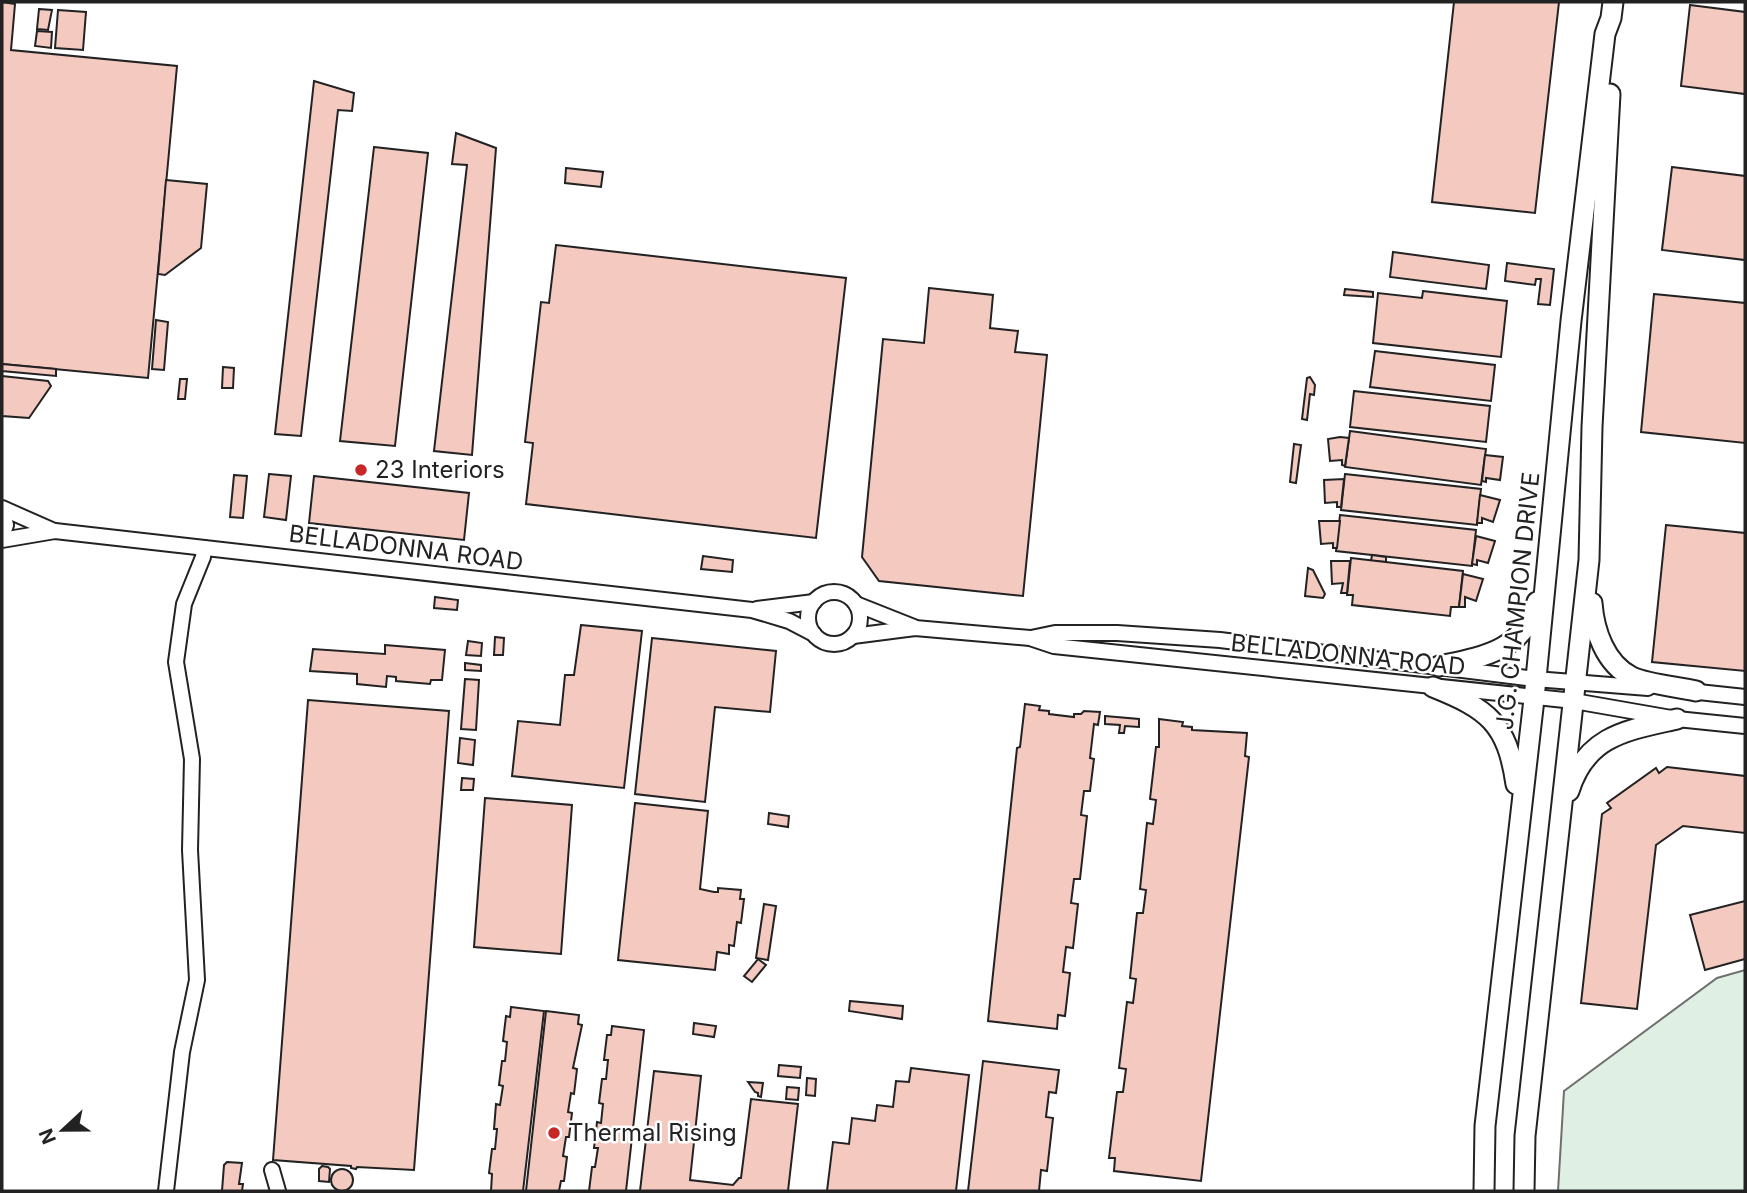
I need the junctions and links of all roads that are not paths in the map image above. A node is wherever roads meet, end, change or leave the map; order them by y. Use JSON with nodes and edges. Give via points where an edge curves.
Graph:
{"nodes":[{"id":1,"x":1612,"y":10,"type":"edge"},
{"id":2,"x":2,"y":508,"type":"edge"},
{"id":3,"x":55,"y":531,"type":"junction"},
{"id":4,"x":2,"y":538,"type":"edge"},
{"id":5,"x":204,"y":548,"type":"junction"},
{"id":6,"x":1549,"y":553,"type":"junction"},
{"id":7,"x":1589,"y":560,"type":"junction"},
{"id":8,"x":814,"y":602,"type":"junction"},
{"id":9,"x":856,"y":604,"type":"junction"},
{"id":10,"x":752,"y":610,"type":"junction"},
{"id":11,"x":915,"y":628,"type":"junction"},
{"id":12,"x":814,"y":634,"type":"junction"},
{"id":13,"x":853,"y":635,"type":"junction"},
{"id":14,"x":1030,"y":638,"type":"junction"},
{"id":15,"x":1439,"y":666,"type":"junction"},
{"id":16,"x":1535,"y":679,"type":"junction"},
{"id":17,"x":1433,"y":687,"type":"junction"},
{"id":18,"x":1696,"y":691,"type":"junction"},
{"id":19,"x":1575,"y":692,"type":"junction"},
{"id":20,"x":1745,"y":697,"type":"edge"},
{"id":21,"x":1534,"y":699,"type":"junction"},
{"id":22,"x":1677,"y":719,"type":"junction"},
{"id":23,"x":1745,"y":726,"type":"edge"},
{"id":24,"x":1520,"y":812,"type":"junction"},
{"id":25,"x":1561,"y":818,"type":"junction"},
{"id":26,"x":272,"y":1170,"type":"dead end"},
{"id":27,"x":166,"y":1191,"type":"edge"},
{"id":28,"x":278,"y":1191,"type":"edge"},
{"id":29,"x":1484,"y":1191,"type":"edge"},
{"id":30,"x":1524,"y":1191,"type":"edge"}],
"edges":[{"from":1,"to":6,"type":"street","name":"J.G. CHAMPION DRIVE","via":[[1605,34],[1573,307]]},
{"from":1,"to":7,"type":"street","name":"J.G. CHAMPION DRIVE"},
{"from":2,"to":3,"type":"street","name":"BELLADONNA ROAD"},
{"from":2,"to":4,"type":"street","name":"BELLADONNA ROAD","via":[[6,524]]},
{"from":3,"to":4,"type":"street","name":"BELLADONNA ROAD"},
{"from":3,"to":5,"type":"street","name":"BELLADONNA ROAD"},
{"from":5,"to":10,"type":"street","name":"BELLADONNA ROAD"},
{"from":5,"to":27,"type":"street","via":[[184,604],[176,662],[192,759],[190,850],[197,979],[182,1052]]},
{"from":6,"to":15,"type":"street","via":[[1527,627],[1492,653]]},
{"from":6,"to":16,"type":"street","name":"J.G. CHAMPION DRIVE"},
{"from":7,"to":18,"type":"street","via":[[1593,621],[1605,650],[1632,677]]},
{"from":7,"to":19,"type":"street","name":"J.G. CHAMPION DRIVE"},
{"from":8,"to":9,"type":"street","name":"BELLADONNA ROAD","via":[[835,592]]},
{"from":8,"to":10,"type":"street","name":"BELLADONNA ROAD"},
{"from":8,"to":12,"type":"street","via":[[808,618]]},
{"from":9,"to":11,"type":"street","name":"BELLADONNA ROAD"},
{"from":9,"to":13,"type":"street","via":[[860,620]]},
{"from":10,"to":12,"type":"street","name":"BELLADONNA ROAD"},
{"from":11,"to":13,"type":"street","name":"BELLADONNA ROAD"},
{"from":11,"to":14,"type":"street","name":"BELLADONNA ROAD"},
{"from":12,"to":13,"type":"street","name":"BELLADONNA ROAD","via":[[838,644]]},
{"from":14,"to":15,"type":"street","name":"BELLADONNA ROAD","via":[[1055,633],[1117,633],[1220,640]]},
{"from":14,"to":17,"type":"street","name":"BELLADONNA ROAD","via":[[1054,646]]},
{"from":15,"to":16,"type":"street","name":"BELLADONNA ROAD"},
{"from":16,"to":19,"type":"street","name":"BELLADONNA ROAD"},
{"from":16,"to":21,"type":"street","name":"J.G. CHAMPION DRIVE"},
{"from":17,"to":21,"type":"street","name":"BELLADONNA ROAD"},
{"from":17,"to":24,"type":"street","via":[[1480,710],[1503,732]]},
{"from":18,"to":19,"type":"street","name":"BELLADONNA ROAD"},
{"from":18,"to":20,"type":"street","name":"BELLADONNA ROAD"},
{"from":19,"to":21,"type":"street","name":"BELLADONNA ROAD"},
{"from":19,"to":22,"type":"street","name":"BELLADONNA ROAD"},
{"from":19,"to":25,"type":"street","name":"J.G. CHAMPION DRIVE"},
{"from":21,"to":24,"type":"street","name":"J.G. CHAMPION DRIVE"},
{"from":22,"to":23,"type":"street","name":"BELLADONNA ROAD"},
{"from":22,"to":25,"type":"street","via":[[1613,735],[1598,746],[1572,780]]},
{"from":24,"to":29,"type":"street","name":"J.G. CHAMPION DRIVE","via":[[1485,1126]]},
{"from":25,"to":30,"type":"street","name":"J.G. CHAMPION DRIVE","via":[[1530,1085]]},
{"from":26,"to":28,"type":"street"}]}
